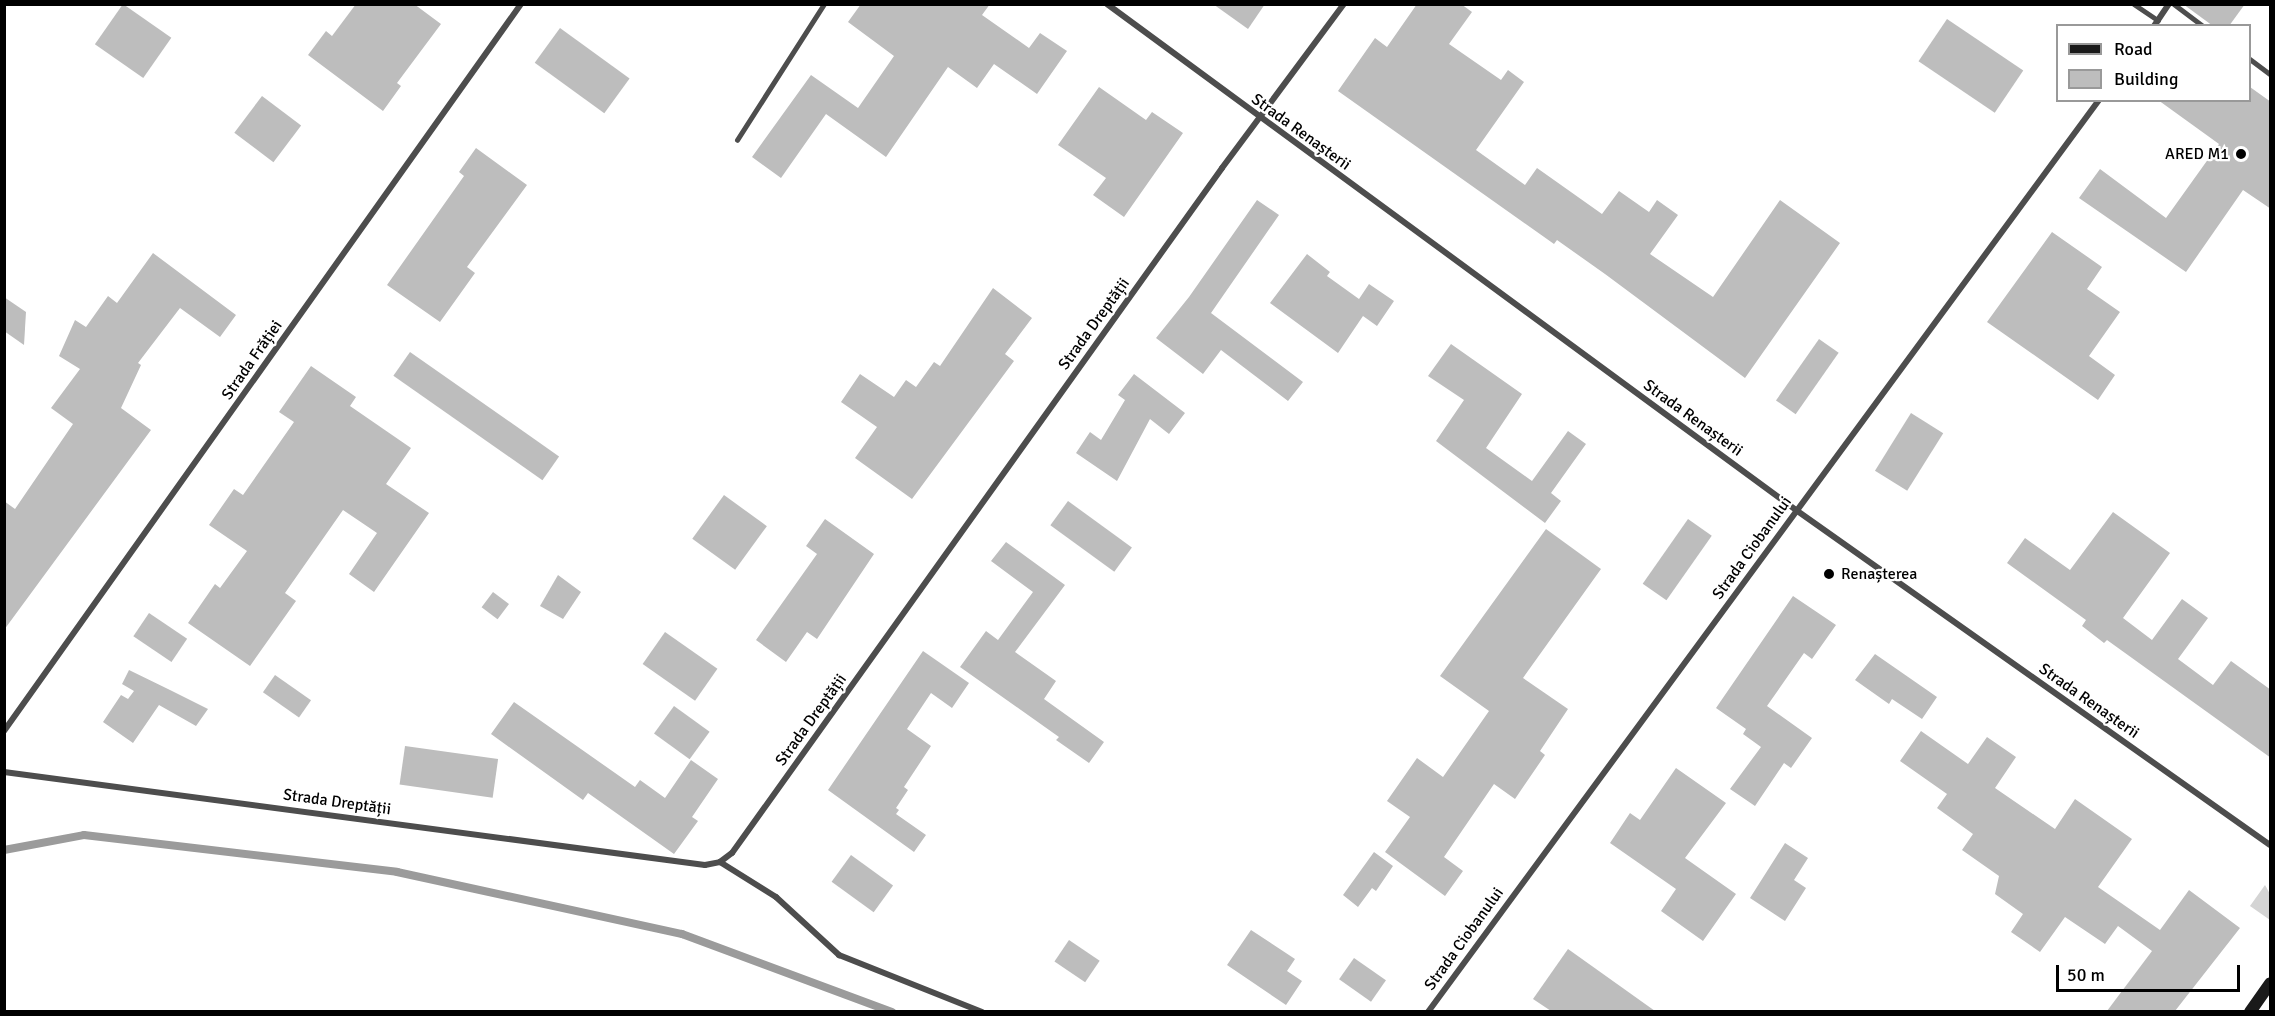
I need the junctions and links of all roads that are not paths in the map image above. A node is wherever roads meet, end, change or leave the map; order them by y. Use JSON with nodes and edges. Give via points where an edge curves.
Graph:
{"nodes":[{"id":1,"x":520,"y":4,"type":"edge"},
{"id":2,"x":824,"y":4,"type":"edge"},
{"id":3,"x":1107,"y":4,"type":"edge"},
{"id":4,"x":1344,"y":4,"type":"edge"},
{"id":5,"x":2134,"y":4,"type":"edge"},
{"id":6,"x":2169,"y":4,"type":"edge"},
{"id":7,"x":2174,"y":4,"type":"edge"},
{"id":8,"x":2156,"y":23,"type":"edge"},
{"id":9,"x":2200,"y":24,"type":"edge"},
{"id":10,"x":2251,"y":59,"type":"edge"},
{"id":11,"x":2271,"y":74,"type":"edge"},
{"id":12,"x":2098,"y":102,"type":"edge"},
{"id":13,"x":1260,"y":119,"type":"junction"},
{"id":14,"x":737,"y":140,"type":"dead end"},
{"id":15,"x":1796,"y":510,"type":"junction"},
{"id":16,"x":4,"y":731,"type":"edge"},
{"id":17,"x":4,"y":772,"type":"edge"},
{"id":18,"x":2271,"y":845,"type":"edge"},
{"id":19,"x":720,"y":862,"type":"junction"},
{"id":20,"x":2271,"y":983,"type":"edge"},
{"id":21,"x":982,"y":1011,"type":"edge"},
{"id":22,"x":1428,"y":1011,"type":"edge"},
{"id":23,"x":2250,"y":1011,"type":"edge"}],
"edges":[{"from":1,"to":16,"type":"street","name":"Strada Frăției"},
{"from":2,"to":14,"type":"lane"},
{"from":3,"to":13,"type":"street","name":"Strada Renașterii"},
{"from":4,"to":13,"type":"street","name":"Strada Dreptății"},
{"from":5,"to":8,"type":"lane"},
{"from":6,"to":8,"type":"street"},
{"from":7,"to":9,"type":"lane"},
{"from":10,"to":11,"type":"lane"},
{"from":12,"to":15,"type":"street","name":"Strada Ciobanului"},
{"from":13,"to":15,"type":"street","name":"Strada Renașterii"},
{"from":13,"to":19,"type":"street","name":"Strada Dreptății","via":[[732,854]]},
{"from":15,"to":18,"type":"street","name":"Strada Renașterii"},
{"from":15,"to":22,"type":"street","name":"Strada Ciobanului"},
{"from":17,"to":19,"type":"street","name":"Strada Dreptății","via":[[693,863]]},
{"from":19,"to":21,"type":"street","via":[[776,897],[820,942],[839,955]]},
{"from":20,"to":23,"type":"main road"}]}
